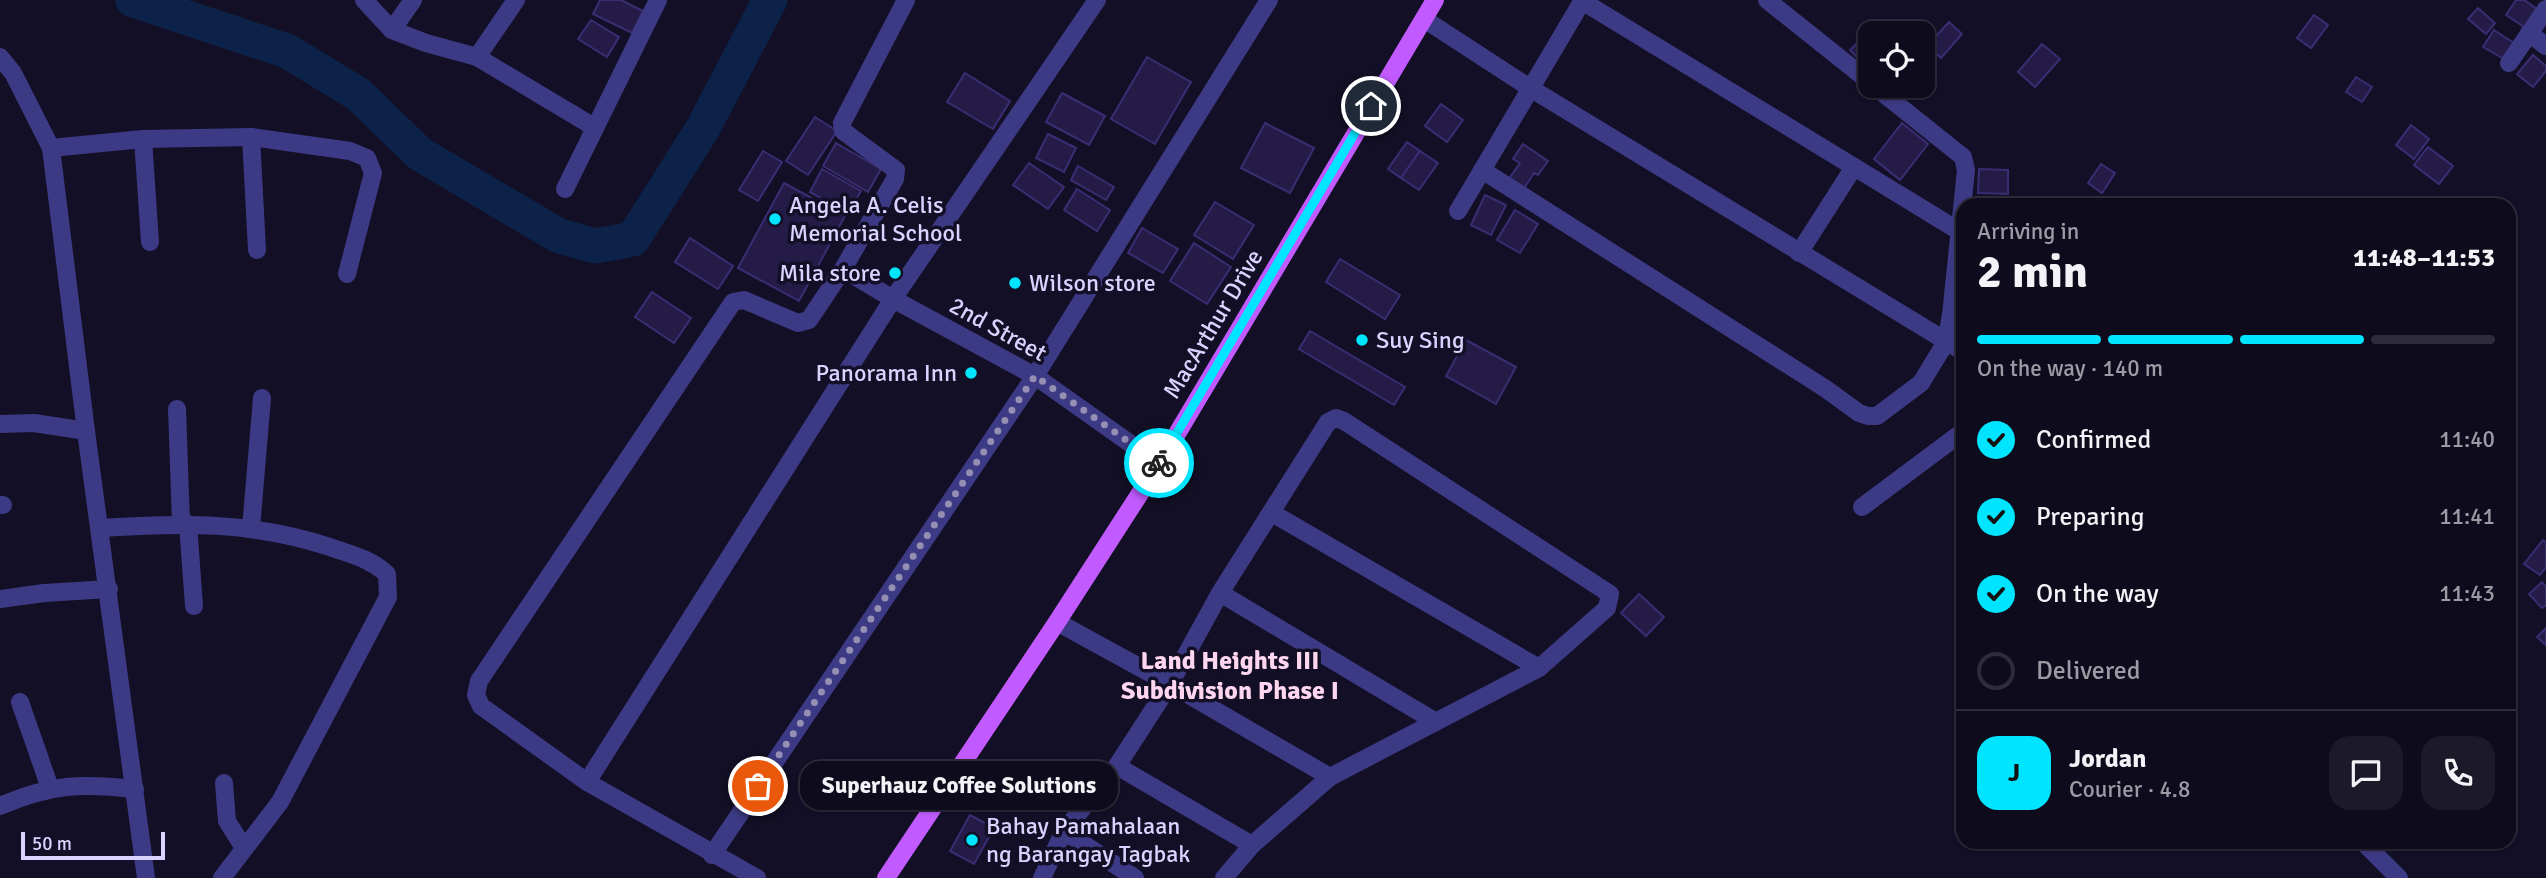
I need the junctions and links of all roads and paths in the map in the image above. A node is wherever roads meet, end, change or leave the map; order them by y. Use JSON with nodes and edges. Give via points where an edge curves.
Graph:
{"nodes":[{"id":1,"x":364,"y":0,"type":"edge"},
{"id":2,"x":413,"y":0,"type":"edge"},
{"id":3,"x":516,"y":0,"type":"edge"},
{"id":4,"x":658,"y":0,"type":"edge"},
{"id":5,"x":906,"y":0,"type":"edge"},
{"id":6,"x":1097,"y":0,"type":"edge"},
{"id":7,"x":1269,"y":0,"type":"edge"},
{"id":8,"x":1435,"y":0,"type":"edge"},
{"id":9,"x":1767,"y":0,"type":"edge"},
{"id":10,"x":1583,"y":1,"type":"edge"},
{"id":11,"x":2546,"y":9,"type":"edge"},
{"id":12,"x":1424,"y":19,"type":"junction"},
{"id":13,"x":392,"y":30,"type":"junction"},
{"id":14,"x":2529,"y":33,"type":"junction"},
{"id":15,"x":2546,"y":46,"type":"edge"},
{"id":16,"x":0,"y":57,"type":"edge"},
{"id":17,"x":477,"y":57,"type":"junction"},
{"id":18,"x":2509,"y":63,"type":"dead end"},
{"id":19,"x":1858,"y":72,"type":"edge"},
{"id":20,"x":6,"y":73,"type":"edge"},
{"id":21,"x":1530,"y":88,"type":"junction"},
{"id":22,"x":1890,"y":98,"type":"edge"},
{"id":23,"x":594,"y":127,"type":"junction"},
{"id":24,"x":251,"y":137,"type":"junction"},
{"id":25,"x":143,"y":139,"type":"junction"},
{"id":26,"x":51,"y":148,"type":"junction"},
{"id":27,"x":1854,"y":167,"type":"junction"},
{"id":28,"x":1482,"y":170,"type":"junction"},
{"id":29,"x":565,"y":189,"type":"dead end"},
{"id":30,"x":1962,"y":198,"type":"edge"},
{"id":31,"x":1458,"y":211,"type":"dead end"},
{"id":32,"x":1956,"y":229,"type":"edge"},
{"id":33,"x":150,"y":242,"type":"dead end"},
{"id":34,"x":257,"y":250,"type":"dead end"},
{"id":35,"x":1799,"y":253,"type":"junction"},
{"id":36,"x":1956,"y":262,"type":"edge"},
{"id":37,"x":843,"y":269,"type":"junction"},
{"id":38,"x":347,"y":274,"type":"dead end"},
{"id":39,"x":893,"y":299,"type":"junction"},
{"id":40,"x":1946,"y":342,"type":"junction"},
{"id":41,"x":1956,"y":348,"type":"edge"},
{"id":42,"x":1035,"y":376,"type":"junction"},
{"id":43,"x":262,"y":398,"type":"dead end"},
{"id":44,"x":177,"y":409,"type":"dead end"},
{"id":45,"x":0,"y":424,"type":"edge"},
{"id":46,"x":86,"y":431,"type":"junction"},
{"id":47,"x":1956,"y":438,"type":"edge"},
{"id":48,"x":1159,"y":464,"type":"junction"},
{"id":49,"x":1861,"y":507,"type":"dead end"},
{"id":50,"x":1272,"y":513,"type":"junction"},
{"id":51,"x":185,"y":524,"type":"junction"},
{"id":52,"x":100,"y":528,"type":"junction"},
{"id":53,"x":251,"y":528,"type":"junction"},
{"id":54,"x":109,"y":589,"type":"junction"},
{"id":55,"x":1220,"y":593,"type":"junction"},
{"id":56,"x":0,"y":599,"type":"edge"},
{"id":57,"x":194,"y":606,"type":"dead end"},
{"id":58,"x":1057,"y":622,"type":"junction"},
{"id":59,"x":1539,"y":668,"type":"junction"},
{"id":60,"x":1170,"y":684,"type":"junction"},
{"id":61,"x":20,"y":702,"type":"dead end"},
{"id":62,"x":1436,"y":722,"type":"junction"},
{"id":63,"x":1117,"y":766,"type":"junction"},
{"id":64,"x":1330,"y":777,"type":"junction"},
{"id":65,"x":587,"y":782,"type":"junction"},
{"id":66,"x":224,"y":783,"type":"dead end"},
{"id":67,"x":50,"y":788,"type":"junction"},
{"id":68,"x":135,"y":789,"type":"junction"},
{"id":69,"x":0,"y":806,"type":"edge"},
{"id":70,"x":1064,"y":831,"type":"junction"},
{"id":71,"x":1252,"y":845,"type":"junction"},
{"id":72,"x":244,"y":848,"type":"junction"},
{"id":73,"x":2370,"y":849,"type":"edge"},
{"id":74,"x":712,"y":855,"type":"junction"},
{"id":75,"x":146,"y":878,"type":"edge"},
{"id":76,"x":222,"y":878,"type":"edge"},
{"id":77,"x":757,"y":878,"type":"edge"},
{"id":78,"x":886,"y":878,"type":"edge"},
{"id":79,"x":1042,"y":878,"type":"edge"},
{"id":80,"x":1135,"y":878,"type":"edge"},
{"id":81,"x":1224,"y":878,"type":"edge"},
{"id":82,"x":2399,"y":878,"type":"edge"}],
"edges":[{"from":1,"to":13,"type":"street"},
{"from":2,"to":13,"type":"street"},
{"from":3,"to":17,"type":"street"},
{"from":4,"to":23,"type":"street"},
{"from":5,"to":37,"type":"street","via":[[842,122],[843,131],[896,170]]},
{"from":6,"to":39,"type":"street"},
{"from":7,"to":42,"type":"street"},
{"from":8,"to":12,"type":"main road","name":"MacArthur Drive"},
{"from":9,"to":19,"type":"street"},
{"from":10,"to":21,"type":"street"},
{"from":10,"to":27,"type":"street"},
{"from":11,"to":14,"type":"street"},
{"from":12,"to":21,"type":"street"},
{"from":12,"to":48,"type":"main road","name":"MacArthur Drive"},
{"from":13,"to":17,"type":"street"},
{"from":14,"to":15,"type":"street"},
{"from":14,"to":18,"type":"street"},
{"from":16,"to":20,"type":"street"},
{"from":17,"to":23,"type":"street"},
{"from":20,"to":26,"type":"street"},
{"from":21,"to":28,"type":"street"},
{"from":21,"to":35,"type":"street"},
{"from":22,"to":30,"type":"street","via":[[1966,161]]},
{"from":23,"to":29,"type":"street"},
{"from":24,"to":25,"type":"street"},
{"from":24,"to":34,"type":"street"},
{"from":24,"to":38,"type":"street","via":[[367,158],[373,173]]},
{"from":25,"to":26,"type":"street"},
{"from":25,"to":33,"type":"street"},
{"from":26,"to":46,"type":"street"},
{"from":27,"to":32,"type":"street"},
{"from":27,"to":35,"type":"street"},
{"from":28,"to":31,"type":"street"},
{"from":28,"to":40,"type":"street","via":[[1859,413],[1877,415],[1921,383]]},
{"from":35,"to":40,"type":"street"},
{"from":36,"to":40,"type":"street"},
{"from":37,"to":39,"type":"street","name":"2nd Street"},
{"from":37,"to":65,"type":"street","via":[[804,323],[744,300],[733,302],[479,681],[475,695],[481,706]]},
{"from":39,"to":42,"type":"street","name":"2nd Street"},
{"from":39,"to":65,"type":"street"},
{"from":40,"to":41,"type":"street"},
{"from":42,"to":48,"type":"street","name":"2nd Street"},
{"from":42,"to":74,"type":"street"},
{"from":43,"to":53,"type":"street"},
{"from":44,"to":51,"type":"street"},
{"from":45,"to":46,"type":"street"},
{"from":46,"to":52,"type":"street"},
{"from":47,"to":49,"type":"street"},
{"from":48,"to":58,"type":"main road","name":"MacArthur Drive"},
{"from":50,"to":55,"type":"street"},
{"from":50,"to":59,"type":"street"},
{"from":50,"to":59,"type":"street","via":[[1328,422],[1344,421],[1610,594],[1607,608]]},
{"from":51,"to":52,"type":"street"},
{"from":51,"to":53,"type":"street"},
{"from":51,"to":57,"type":"street"},
{"from":52,"to":54,"type":"street"},
{"from":53,"to":72,"type":"street","via":[[372,561],[387,575],[388,597],[280,803]]},
{"from":54,"to":56,"type":"street"},
{"from":54,"to":68,"type":"street"},
{"from":55,"to":60,"type":"street"},
{"from":55,"to":62,"type":"street"},
{"from":58,"to":60,"type":"street"},
{"from":58,"to":78,"type":"main road","name":"MacArthur Drive"},
{"from":59,"to":62,"type":"street"},
{"from":60,"to":63,"type":"street"},
{"from":60,"to":64,"type":"street"},
{"from":61,"to":67,"type":"street"},
{"from":62,"to":64,"type":"street"},
{"from":63,"to":70,"type":"street"},
{"from":63,"to":71,"type":"street"},
{"from":64,"to":71,"type":"street"},
{"from":65,"to":74,"type":"street"},
{"from":66,"to":72,"type":"street","via":[[227,821]]},
{"from":67,"to":68,"type":"street","via":[[91,784]]},
{"from":67,"to":69,"type":"street"},
{"from":68,"to":75,"type":"street"},
{"from":70,"to":79,"type":"street"},
{"from":70,"to":80,"type":"street"},
{"from":71,"to":81,"type":"street"},
{"from":72,"to":76,"type":"street"},
{"from":73,"to":82,"type":"street"},
{"from":74,"to":77,"type":"street"}]}
